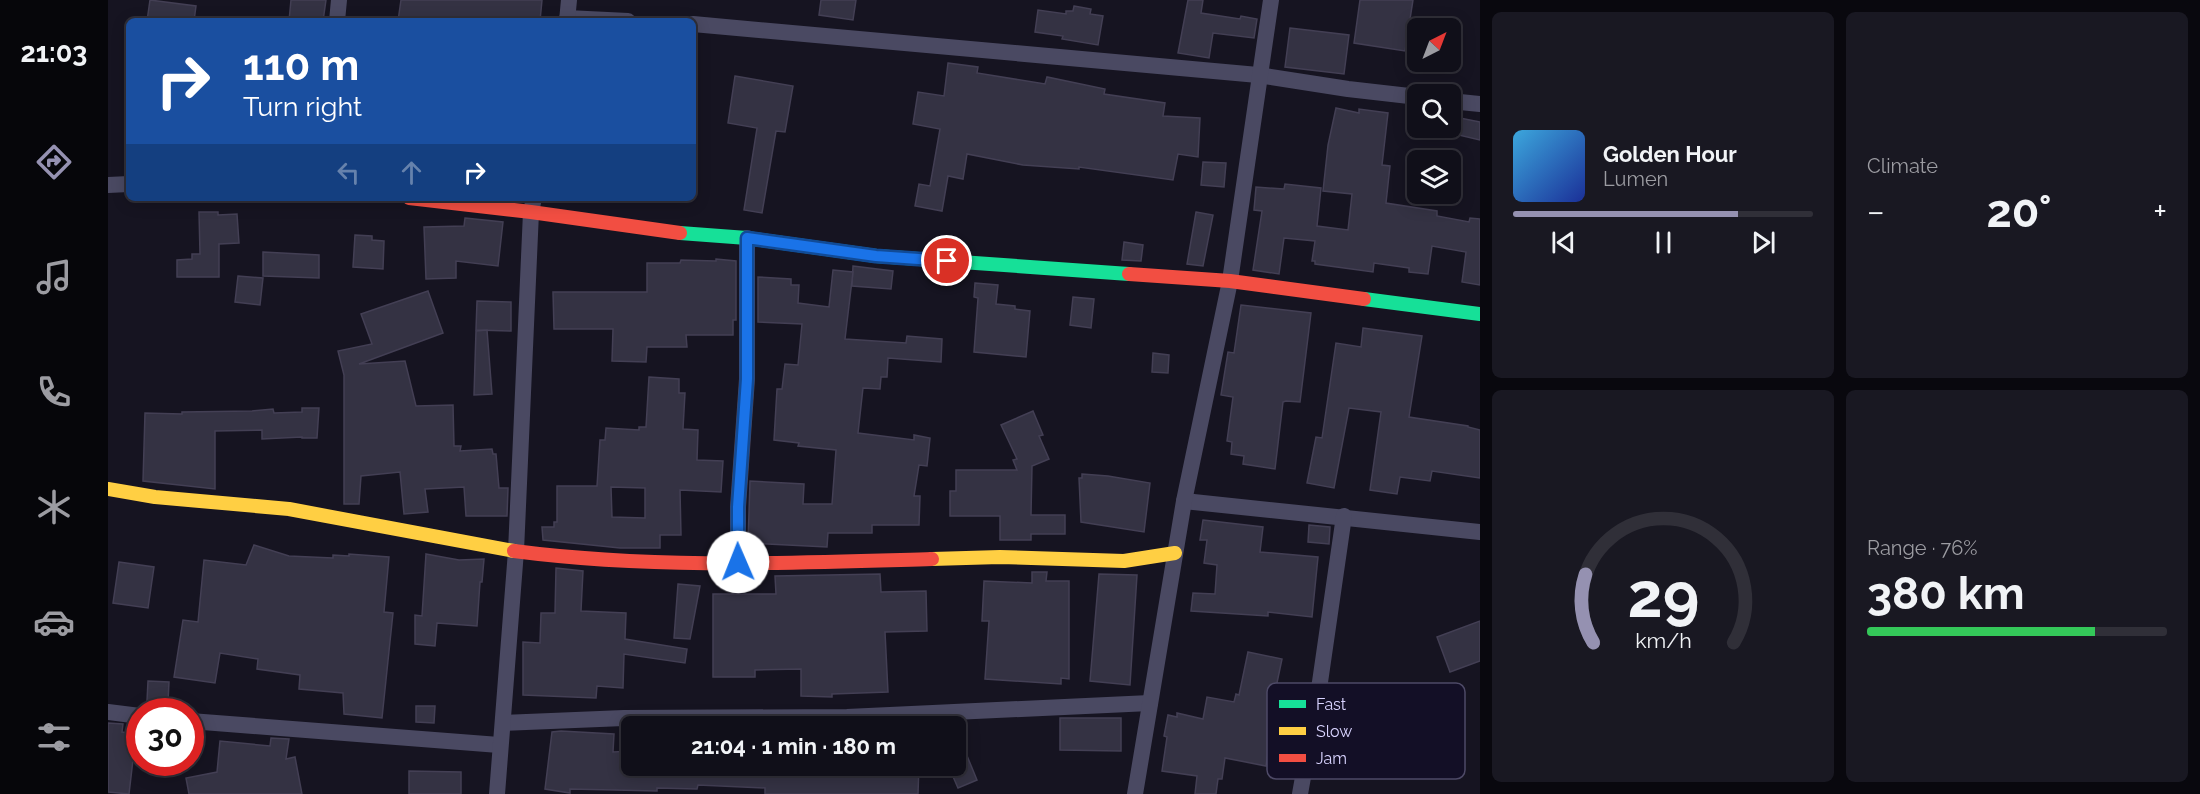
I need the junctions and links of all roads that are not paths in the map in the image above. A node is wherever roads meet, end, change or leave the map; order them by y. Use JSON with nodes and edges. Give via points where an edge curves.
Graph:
{"nodes":[{"id":1,"x":339,"y":0,"type":"edge"},
{"id":2,"x":569,"y":0,"type":"edge"},
{"id":3,"x":1271,"y":0,"type":"edge"},
{"id":4,"x":337,"y":18,"type":"edge"},
{"id":5,"x":567,"y":18,"type":"edge"},
{"id":6,"x":696,"y":24,"type":"edge"},
{"id":7,"x":1258,"y":75,"type":"junction"},
{"id":8,"x":1407,"y":95,"type":"edge"},
{"id":9,"x":1461,"y":102,"type":"edge"},
{"id":10,"x":1480,"y":104,"type":"edge"},
{"id":11,"x":126,"y":184,"type":"edge"},
{"id":12,"x":108,"y":185,"type":"edge"},
{"id":13,"x":462,"y":201,"type":"edge"},
{"id":14,"x":532,"y":205,"type":"edge"},
{"id":15,"x":747,"y":238,"type":"junction"},
{"id":16,"x":1230,"y":281,"type":"junction"},
{"id":17,"x":1480,"y":314,"type":"edge"},
{"id":18,"x":108,"y":489,"type":"edge"},
{"id":19,"x":1184,"y":501,"type":"junction"},
{"id":20,"x":1344,"y":516,"type":"junction"},
{"id":21,"x":1480,"y":532,"type":"edge"},
{"id":22,"x":516,"y":551,"type":"junction"},
{"id":23,"x":1176,"y":553,"type":"junction"},
{"id":24,"x":738,"y":562,"type":"junction"},
{"id":25,"x":1320,"y":683,"type":"edge"},
{"id":26,"x":1150,"y":703,"type":"junction"},
{"id":27,"x":108,"y":712,"type":"edge"},
{"id":28,"x":126,"y":714,"type":"edge"},
{"id":29,"x":204,"y":722,"type":"edge"},
{"id":30,"x":503,"y":723,"type":"junction"},
{"id":31,"x":499,"y":745,"type":"junction"},
{"id":32,"x":1303,"y":779,"type":"edge"},
{"id":33,"x":497,"y":794,"type":"edge"},
{"id":34,"x":1135,"y":794,"type":"edge"},
{"id":35,"x":1300,"y":794,"type":"edge"}],
"edges":[{"from":1,"to":4,"type":"street"},
{"from":2,"to":5,"type":"street"},
{"from":3,"to":7,"type":"street"},
{"from":6,"to":7,"type":"street"},
{"from":7,"to":8,"type":"street"},
{"from":7,"to":16,"type":"street"},
{"from":9,"to":10,"type":"street"},
{"from":11,"to":12,"type":"street"},
{"from":13,"to":14,"type":"street"},
{"from":14,"to":15,"type":"street","via":[[650,229]]},
{"from":14,"to":22,"type":"street"},
{"from":15,"to":16,"type":"street","via":[[876,256]]},
{"from":15,"to":24,"type":"street","via":[[747,379]]},
{"from":16,"to":17,"type":"street"},
{"from":16,"to":19,"type":"street"},
{"from":18,"to":22,"type":"street","via":[[289,509]]},
{"from":19,"to":20,"type":"street"},
{"from":19,"to":23,"type":"street"},
{"from":20,"to":21,"type":"street"},
{"from":20,"to":25,"type":"street"},
{"from":22,"to":24,"type":"street","via":[[619,561]]},
{"from":22,"to":30,"type":"street"},
{"from":23,"to":24,"type":"street","via":[[1124,561],[1000,557]]},
{"from":23,"to":26,"type":"street"},
{"from":26,"to":30,"type":"street","via":[[847,717],[558,719]]},
{"from":26,"to":34,"type":"street"},
{"from":27,"to":28,"type":"street"},
{"from":29,"to":31,"type":"street"},
{"from":30,"to":31,"type":"street"},
{"from":31,"to":33,"type":"street"},
{"from":32,"to":35,"type":"street"}]}
